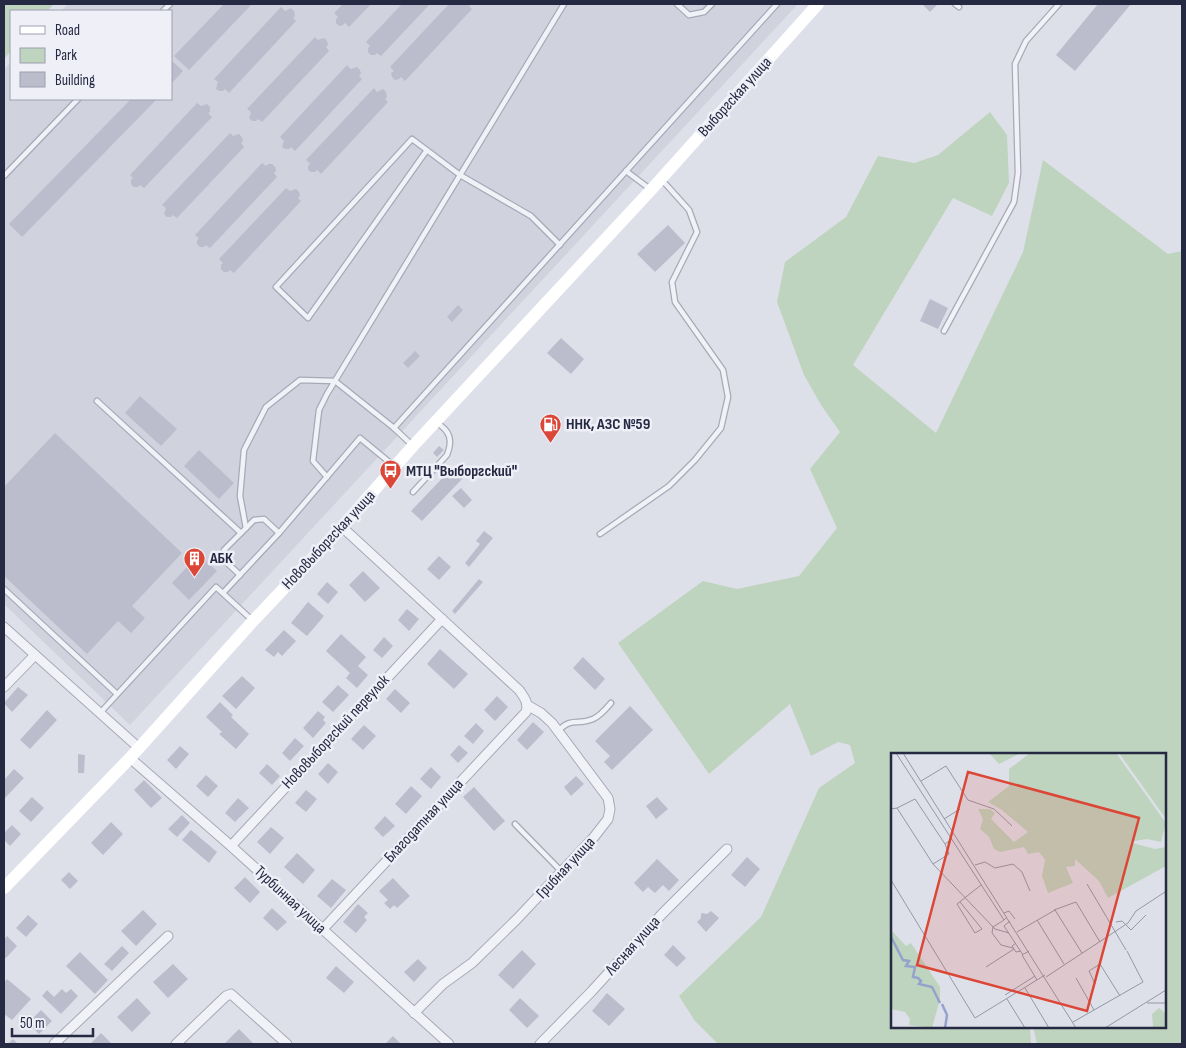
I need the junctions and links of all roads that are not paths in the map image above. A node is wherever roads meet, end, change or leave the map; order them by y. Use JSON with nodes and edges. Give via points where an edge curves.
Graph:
{"nodes":[{"id":1,"x":564,"y":4,"type":"edge"},
{"id":2,"x":677,"y":4,"type":"edge"},
{"id":3,"x":712,"y":4,"type":"edge"},
{"id":4,"x":818,"y":4,"type":"edge"},
{"id":5,"x":1059,"y":4,"type":"edge"},
{"id":6,"x":774,"y":5,"type":"edge"},
{"id":7,"x":77,"y":100,"type":"edge"},
{"id":8,"x":427,"y":150,"type":"junction"},
{"id":9,"x":626,"y":170,"type":"junction"},
{"id":10,"x":460,"y":175,"type":"junction"},
{"id":11,"x":4,"y":176,"type":"edge"},
{"id":12,"x":661,"y":179,"type":"junction"},
{"id":13,"x":651,"y":190,"type":"junction"},
{"id":14,"x":560,"y":245,"type":"junction"},
{"id":15,"x":944,"y":331,"type":"dead end"},
{"id":16,"x":335,"y":381,"type":"junction"},
{"id":17,"x":97,"y":401,"type":"dead end"},
{"id":18,"x":435,"y":422,"type":"junction"},
{"id":19,"x":394,"y":428,"type":"junction"},
{"id":20,"x":413,"y":446,"type":"junction"},
{"id":21,"x":395,"y":468,"type":"junction"},
{"id":22,"x":327,"y":477,"type":"junction"},
{"id":23,"x":413,"y":492,"type":"dead end"},
{"id":24,"x":342,"y":527,"type":"junction"},
{"id":25,"x":246,"y":528,"type":"junction"},
{"id":26,"x":241,"y":533,"type":"junction"},
{"id":27,"x":279,"y":534,"type":"junction"},
{"id":28,"x":600,"y":534,"type":"dead end"},
{"id":29,"x":240,"y":575,"type":"junction"},
{"id":30,"x":4,"y":589,"type":"edge"},
{"id":31,"x":223,"y":593,"type":"junction"},
{"id":32,"x":442,"y":619,"type":"junction"},
{"id":33,"x":253,"y":621,"type":"junction"},
{"id":34,"x":4,"y":627,"type":"edge"},
{"id":35,"x":34,"y":655,"type":"junction"},
{"id":36,"x":4,"y":687,"type":"edge"},
{"id":37,"x":117,"y":694,"type":"junction"},
{"id":38,"x":611,"y":703,"type":"dead end"},
{"id":39,"x":527,"y":708,"type":"junction"},
{"id":40,"x":100,"y":713,"type":"junction"},
{"id":41,"x":558,"y":731,"type":"junction"},
{"id":42,"x":139,"y":748,"type":"junction"},
{"id":43,"x":130,"y":758,"type":"junction"},
{"id":44,"x":515,"y":824,"type":"dead end"},
{"id":45,"x":231,"y":846,"type":"junction"},
{"id":46,"x":727,"y":849,"type":"dead end"},
{"id":47,"x":562,"y":872,"type":"junction"},
{"id":48,"x":4,"y":888,"type":"edge"},
{"id":49,"x":322,"y":930,"type":"junction"},
{"id":50,"x":168,"y":936,"type":"dead end"},
{"id":51,"x":414,"y":1013,"type":"junction"},
{"id":52,"x":54,"y":1044,"type":"edge"},
{"id":53,"x":176,"y":1044,"type":"edge"},
{"id":54,"x":287,"y":1044,"type":"edge"},
{"id":55,"x":449,"y":1044,"type":"edge"},
{"id":56,"x":540,"y":1044,"type":"edge"}],
"edges":[{"from":1,"to":10,"type":"lane"},
{"from":2,"to":3,"type":"lane","via":[[689,15],[704,12]]},
{"from":4,"to":12,"type":"street","name":"Выборгская улица"},
{"from":5,"to":15,"type":"lane","via":[[1026,41],[1015,64],[1018,173],[1014,202]]},
{"from":6,"to":9,"type":"lane"},
{"from":7,"to":11,"type":"lane"},
{"from":8,"to":8,"type":"lane","via":[[412,139],[276,287],[308,318]]},
{"from":8,"to":10,"type":"lane"},
{"from":9,"to":13,"type":"lane"},
{"from":9,"to":14,"type":"lane"},
{"from":10,"to":14,"type":"lane","via":[[531,216]]},
{"from":10,"to":16,"type":"lane"},
{"from":12,"to":13,"type":"street","name":"Выборгская улица"},
{"from":12,"to":28,"type":"lane","via":[[689,210],[697,232],[672,282],[675,302],[723,370],[728,397],[721,428],[695,460],[669,486]]},
{"from":13,"to":18,"type":"street","name":"Нововыборгская улица"},
{"from":14,"to":19,"type":"lane"},
{"from":16,"to":19,"type":"lane"},
{"from":16,"to":22,"type":"lane","via":[[319,410],[313,461]]},
{"from":16,"to":25,"type":"lane","via":[[300,380],[266,407],[244,450],[240,496]]},
{"from":17,"to":26,"type":"lane"},
{"from":18,"to":20,"type":"street","name":"Нововыборгская улица"},
{"from":18,"to":23,"type":"lane","via":[[448,433],[450,447],[447,455]]},
{"from":19,"to":20,"type":"lane"},
{"from":20,"to":21,"type":"street","name":"Нововыборгская улица"},
{"from":21,"to":22,"type":"lane","via":[[360,438]]},
{"from":21,"to":24,"type":"street","name":"Нововыборгская улица"},
{"from":22,"to":27,"type":"lane"},
{"from":24,"to":32,"type":"street"},
{"from":24,"to":33,"type":"street","name":"Нововыборгская улица"},
{"from":25,"to":26,"type":"lane"},
{"from":25,"to":27,"type":"lane","via":[[254,520],[264,520]]},
{"from":26,"to":29,"type":"lane","via":[[224,550],[224,560]]},
{"from":27,"to":29,"type":"lane"},
{"from":29,"to":31,"type":"lane"},
{"from":30,"to":37,"type":"lane"},
{"from":31,"to":33,"type":"lane"},
{"from":31,"to":37,"type":"lane","via":[[216,588]]},
{"from":32,"to":39,"type":"street","via":[[519,690]]},
{"from":32,"to":45,"type":"street","name":"Нововыборгский переулок"},
{"from":33,"to":42,"type":"street","name":"Нововыборгская улица"},
{"from":34,"to":35,"type":"street"},
{"from":35,"to":36,"type":"street"},
{"from":35,"to":40,"type":"street"},
{"from":37,"to":40,"type":"lane"},
{"from":38,"to":41,"type":"lane","via":[[597,717],[571,721]]},
{"from":39,"to":41,"type":"street","name":"Грибная улица","via":[[542,713]]},
{"from":39,"to":49,"type":"street","name":"Благодатная улица"},
{"from":40,"to":42,"type":"street"},
{"from":41,"to":47,"type":"street","name":"Грибная улица","via":[[608,798],[610,809],[603,827]]},
{"from":42,"to":43,"type":"street","name":"Нововыборгская улица"},
{"from":43,"to":45,"type":"street","name":"Турбинная улица"},
{"from":43,"to":48,"type":"street","name":"Нововыборгская улица"},
{"from":44,"to":47,"type":"lane"},
{"from":45,"to":49,"type":"street","name":"Турбинная улица"},
{"from":46,"to":56,"type":"street","name":"Лесная улица"},
{"from":47,"to":51,"type":"street","name":"Грибная улица","via":[[472,963],[443,984]]},
{"from":49,"to":51,"type":"street","name":"Турбинная улица"},
{"from":50,"to":52,"type":"street"},
{"from":51,"to":55,"type":"street","name":"Турбинная улица"},
{"from":53,"to":54,"type":"street","via":[[231,994]]}]}
